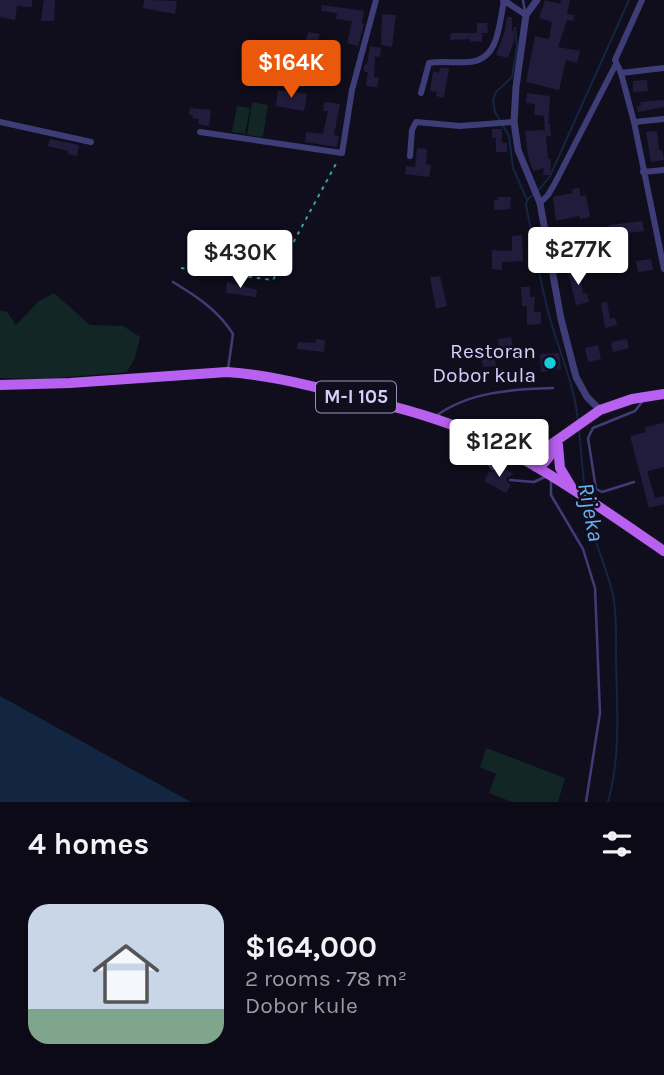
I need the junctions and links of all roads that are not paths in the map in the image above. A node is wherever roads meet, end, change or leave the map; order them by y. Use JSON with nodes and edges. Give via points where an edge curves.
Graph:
{"nodes":[{"id":1,"x":376,"y":0,"type":"edge"},
{"id":2,"x":504,"y":0,"type":"edge"},
{"id":3,"x":523,"y":0,"type":"edge"},
{"id":4,"x":537,"y":0,"type":"edge"},
{"id":5,"x":642,"y":0,"type":"edge"},
{"id":6,"x":526,"y":15,"type":"junction"},
{"id":7,"x":616,"y":64,"type":"junction"},
{"id":8,"x":664,"y":68,"type":"edge"},
{"id":9,"x":621,"y":73,"type":"junction"},
{"id":10,"x":421,"y":93,"type":"dead end"},
{"id":11,"x":664,"y":119,"type":"edge"},
{"id":12,"x":0,"y":122,"type":"edge"},
{"id":13,"x":634,"y":122,"type":"junction"},
{"id":14,"x":510,"y":123,"type":"junction"},
{"id":15,"x":200,"y":132,"type":"dead end"},
{"id":16,"x":91,"y":142,"type":"dead end"},
{"id":17,"x":410,"y":156,"type":"dead end"},
{"id":18,"x":664,"y":170,"type":"edge"},
{"id":19,"x":643,"y":172,"type":"junction"},
{"id":20,"x":539,"y":201,"type":"junction"},
{"id":21,"x":662,"y":243,"type":"edge"},
{"id":22,"x":664,"y":269,"type":"edge"},
{"id":23,"x":173,"y":282,"type":"dead end"},
{"id":24,"x":227,"y":372,"type":"junction"},
{"id":25,"x":0,"y":385,"type":"edge"},
{"id":26,"x":553,"y":387,"type":"dead end"},
{"id":27,"x":664,"y":394,"type":"edge"},
{"id":28,"x":644,"y":397,"type":"junction"},
{"id":29,"x":600,"y":410,"type":"junction"},
{"id":30,"x":433,"y":418,"type":"junction"},
{"id":31,"x":486,"y":424,"type":"dead end"},
{"id":32,"x":460,"y":427,"type":"junction"},
{"id":33,"x":505,"y":433,"type":"dead end"},
{"id":34,"x":562,"y":439,"type":"junction"},
{"id":35,"x":528,"y":461,"type":"junction"},
{"id":36,"x":493,"y":469,"type":"dead end"},
{"id":37,"x":550,"y":476,"type":"junction"},
{"id":38,"x":510,"y":480,"type":"dead end"},
{"id":39,"x":634,"y":482,"type":"dead end"},
{"id":40,"x":577,"y":492,"type":"junction"},
{"id":41,"x":664,"y":551,"type":"edge"},
{"id":42,"x":586,"y":802,"type":"edge"}],
"edges":[{"from":1,"to":15,"type":"street","via":[[352,90],[342,153]]},
{"from":2,"to":6,"type":"street"},
{"from":2,"to":10,"type":"street","via":[[494,47],[487,57],[429,63]]},
{"from":3,"to":6,"type":"lane"},
{"from":4,"to":6,"type":"street"},
{"from":5,"to":7,"type":"street"},
{"from":6,"to":14,"type":"street"},
{"from":7,"to":9,"type":"street"},
{"from":7,"to":20,"type":"street","via":[[555,183]]},
{"from":8,"to":9,"type":"street"},
{"from":9,"to":13,"type":"street"},
{"from":11,"to":13,"type":"street"},
{"from":12,"to":16,"type":"street"},
{"from":13,"to":19,"type":"street"},
{"from":14,"to":17,"type":"street","via":[[460,126],[416,122]]},
{"from":14,"to":20,"type":"street"},
{"from":18,"to":19,"type":"street"},
{"from":19,"to":21,"type":"street"},
{"from":20,"to":29,"type":"street","via":[[576,377]]},
{"from":21,"to":22,"type":"street"},
{"from":23,"to":24,"type":"lane","via":[[203,300],[233,334]]},
{"from":24,"to":25,"type":"main road","number":"M-I 105"},
{"from":24,"to":30,"type":"main road","number":"M-I 105","via":[[309,385]]},
{"from":26,"to":30,"type":"lane","via":[[479,397],[449,406]]},
{"from":27,"to":28,"type":"main road"},
{"from":28,"to":29,"type":"main road"},
{"from":28,"to":39,"type":"lane","via":[[635,411],[593,428],[588,438],[596,489],[602,492]]},
{"from":29,"to":34,"type":"main road"},
{"from":30,"to":32,"type":"main road","number":"M-I 105"},
{"from":31,"to":32,"type":"lane"},
{"from":32,"to":35,"type":"main road","number":"M-I 105"},
{"from":32,"to":36,"type":"lane"},
{"from":33,"to":35,"type":"lane"},
{"from":34,"to":35,"type":"main road","via":[[541,452],[535,462]]},
{"from":34,"to":35,"type":"main road","via":[[545,462]]},
{"from":34,"to":40,"type":"main road","via":[[560,468]]},
{"from":35,"to":37,"type":"main road"},
{"from":37,"to":38,"type":"lane","via":[[534,482]]},
{"from":37,"to":40,"type":"main road"},
{"from":37,"to":42,"type":"lane","via":[[551,495],[583,549],[595,589],[600,713]]},
{"from":40,"to":41,"type":"main road"}]}
